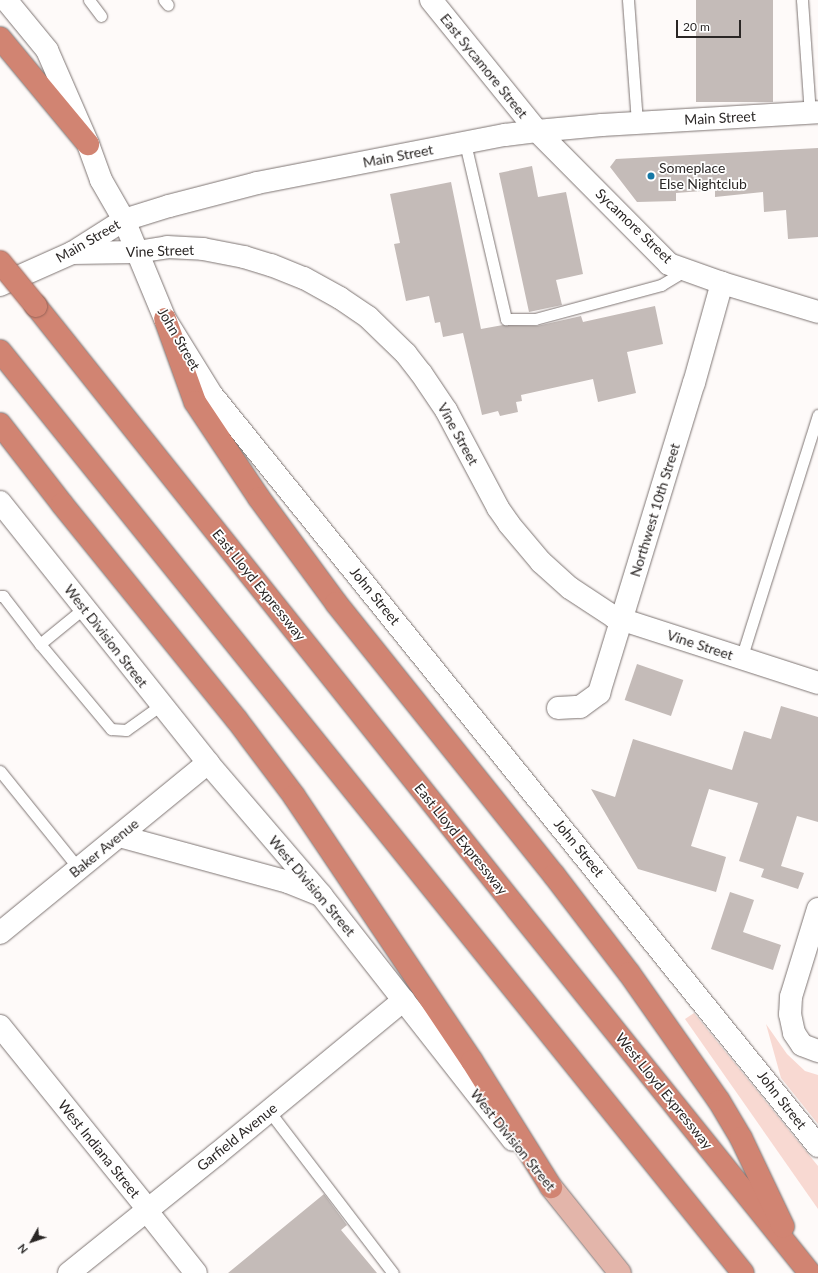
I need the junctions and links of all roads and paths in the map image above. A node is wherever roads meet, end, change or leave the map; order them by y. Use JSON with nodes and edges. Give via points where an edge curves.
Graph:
{"nodes":[{"id":1,"x":6,"y":0,"type":"edge"},
{"id":2,"x":88,"y":0,"type":"edge"},
{"id":3,"x":432,"y":0,"type":"edge"},
{"id":4,"x":628,"y":0,"type":"edge"},
{"id":5,"x":802,"y":0,"type":"edge"},
{"id":6,"x":101,"y":16,"type":"dead end"},
{"id":7,"x":0,"y":38,"type":"edge"},
{"id":8,"x":814,"y":113,"type":"edge"},
{"id":9,"x":637,"y":123,"type":"junction"},
{"id":10,"x":537,"y":131,"type":"junction"},
{"id":11,"x":465,"y":143,"type":"junction"},
{"id":12,"x":88,"y":144,"type":"junction"},
{"id":13,"x":124,"y":220,"type":"junction"},
{"id":14,"x":137,"y":252,"type":"junction"},
{"id":15,"x":72,"y":253,"type":"junction"},
{"id":16,"x":0,"y":262,"type":"edge"},
{"id":17,"x":686,"y":270,"type":"junction"},
{"id":18,"x":722,"y":283,"type":"junction"},
{"id":19,"x":0,"y":285,"type":"edge"},
{"id":20,"x":818,"y":312,"type":"edge"},
{"id":21,"x":165,"y":320,"type":"junction"},
{"id":22,"x":0,"y":351,"type":"edge"},
{"id":23,"x":818,"y":415,"type":"edge"},
{"id":24,"x":0,"y":424,"type":"edge"},
{"id":25,"x":0,"y":502,"type":"edge"},
{"id":26,"x":0,"y":596,"type":"edge"},
{"id":27,"x":84,"y":608,"type":"junction"},
{"id":28,"x":621,"y":620,"type":"junction"},
{"id":29,"x":40,"y":644,"type":"junction"},
{"id":30,"x":741,"y":659,"type":"junction"},
{"id":31,"x":818,"y":683,"type":"edge"},
{"id":32,"x":161,"y":705,"type":"junction"},
{"id":33,"x":558,"y":708,"type":"dead end"},
{"id":34,"x":208,"y":763,"type":"junction"},
{"id":35,"x":0,"y":771,"type":"edge"},
{"id":36,"x":119,"y":836,"type":"junction"},
{"id":37,"x":79,"y":869,"type":"junction"},
{"id":38,"x":321,"y":895,"type":"junction"},
{"id":39,"x":517,"y":909,"type":"joint"},
{"id":40,"x":818,"y":909,"type":"edge"},
{"id":41,"x":0,"y":933,"type":"edge"},
{"id":42,"x":404,"y":1000,"type":"junction"},
{"id":43,"x":0,"y":1026,"type":"edge"},
{"id":44,"x":810,"y":1048,"type":"edge"},
{"id":45,"x":269,"y":1111,"type":"junction"},
{"id":46,"x":818,"y":1146,"type":"edge"},
{"id":47,"x":551,"y":1187,"type":"junction"},
{"id":48,"x":146,"y":1210,"type":"junction"},
{"id":49,"x":805,"y":1266,"type":"edge"},
{"id":50,"x":69,"y":1273,"type":"edge"},
{"id":51,"x":196,"y":1273,"type":"edge"},
{"id":52,"x":393,"y":1273,"type":"edge"},
{"id":53,"x":620,"y":1273,"type":"edge"},
{"id":54,"x":743,"y":1273,"type":"edge"}],
"edges":[{"from":1,"to":12,"type":"main road","name":"John Street","via":[[47,50]]},
{"from":2,"to":6,"type":"lane"},
{"from":3,"to":10,"type":"main road","name":"East Sycamore Street"},
{"from":4,"to":9,"type":"lane"},
{"from":5,"to":8,"type":"lane"},
{"from":7,"to":12,"type":"highway"},
{"from":8,"to":9,"type":"main road","name":"Main Street"},
{"from":9,"to":10,"type":"main road","name":"Main Street"},
{"from":10,"to":11,"type":"main road","name":"Main Street"},
{"from":10,"to":17,"type":"main road","name":"Sycamore Street","via":[[669,264]]},
{"from":11,"to":13,"type":"main road","name":"Main Street","via":[[257,183]]},
{"from":11,"to":17,"type":"lane","via":[[506,319],[535,318],[661,285]]},
{"from":12,"to":13,"type":"main road","name":"John Street","via":[[101,180]]},
{"from":13,"to":14,"type":"main road","name":"John Street"},
{"from":13,"to":15,"type":"main road","name":"Main Street"},
{"from":14,"to":15,"type":"main road","name":"Vine Street"},
{"from":14,"to":21,"type":"main road","name":"John Street"},
{"from":14,"to":28,"type":"main road","name":"Vine Street","via":[[182,248],[203,249],[244,257],[304,278],[368,317],[422,373],[446,410],[509,524],[541,562],[570,588]]},
{"from":15,"to":19,"type":"main road","name":"Main Street"},
{"from":16,"to":39,"type":"highway","name":"East Lloyd Expressway","bridge":true},
{"from":17,"to":18,"type":"main road","name":"Sycamore Street"},
{"from":18,"to":20,"type":"main road","name":"Sycamore Street"},
{"from":18,"to":28,"type":"main road","name":"Northwest 10th Street"},
{"from":21,"to":46,"type":"main road","name":"John Street","via":[[212,395]]},
{"from":21,"to":49,"type":"highway","via":[[195,402],[259,498],[336,603],[554,875],[629,973],[719,1100],[741,1138]]},
{"from":22,"to":54,"type":"highway"},
{"from":23,"to":30,"type":"lane"},
{"from":24,"to":47,"type":"highway","via":[[237,720],[294,796],[472,1061]]},
{"from":25,"to":27,"type":"main road","name":"West Division Street"},
{"from":26,"to":29,"type":"lane","via":[[3,596]]},
{"from":27,"to":29,"type":"lane"},
{"from":27,"to":32,"type":"main road","name":"West Division Street"},
{"from":28,"to":30,"type":"main road","name":"Vine Street"},
{"from":28,"to":33,"type":"main road","name":"Northwest 10th Street","via":[[599,693],[580,707]]},
{"from":29,"to":32,"type":"lane","via":[[111,729],[126,730]]},
{"from":30,"to":31,"type":"main road","name":"Vine Street"},
{"from":32,"to":34,"type":"main road","name":"West Division Street"},
{"from":34,"to":36,"type":"main road","name":"Baker Avenue"},
{"from":34,"to":38,"type":"main road","name":"West Division Street"},
{"from":35,"to":37,"type":"lane"},
{"from":36,"to":37,"type":"main road","name":"Baker Avenue"},
{"from":36,"to":38,"type":"main road","via":[[280,880]]},
{"from":37,"to":41,"type":"main road","name":"Baker Avenue"},
{"from":38,"to":42,"type":"main road","name":"West Division Street"},
{"from":39,"to":49,"type":"highway","name":"West Lloyd Expressway"},
{"from":40,"to":44,"type":"main road","via":[[791,997],[790,1014],[794,1033]]},
{"from":42,"to":45,"type":"main road","name":"Garfield Avenue"},
{"from":42,"to":47,"type":"main road","name":"West Division Street","via":[[468,1085]]},
{"from":43,"to":48,"type":"main road","name":"West Indiana Street","via":[[143,1203]]},
{"from":45,"to":48,"type":"main road","name":"Garfield Avenue"},
{"from":45,"to":52,"type":"lane"},
{"from":47,"to":53,"type":"main road","name":"West Division Street"},
{"from":48,"to":50,"type":"main road","name":"Garfield Avenue"},
{"from":48,"to":51,"type":"main road","name":"West Indiana Street"}]}
